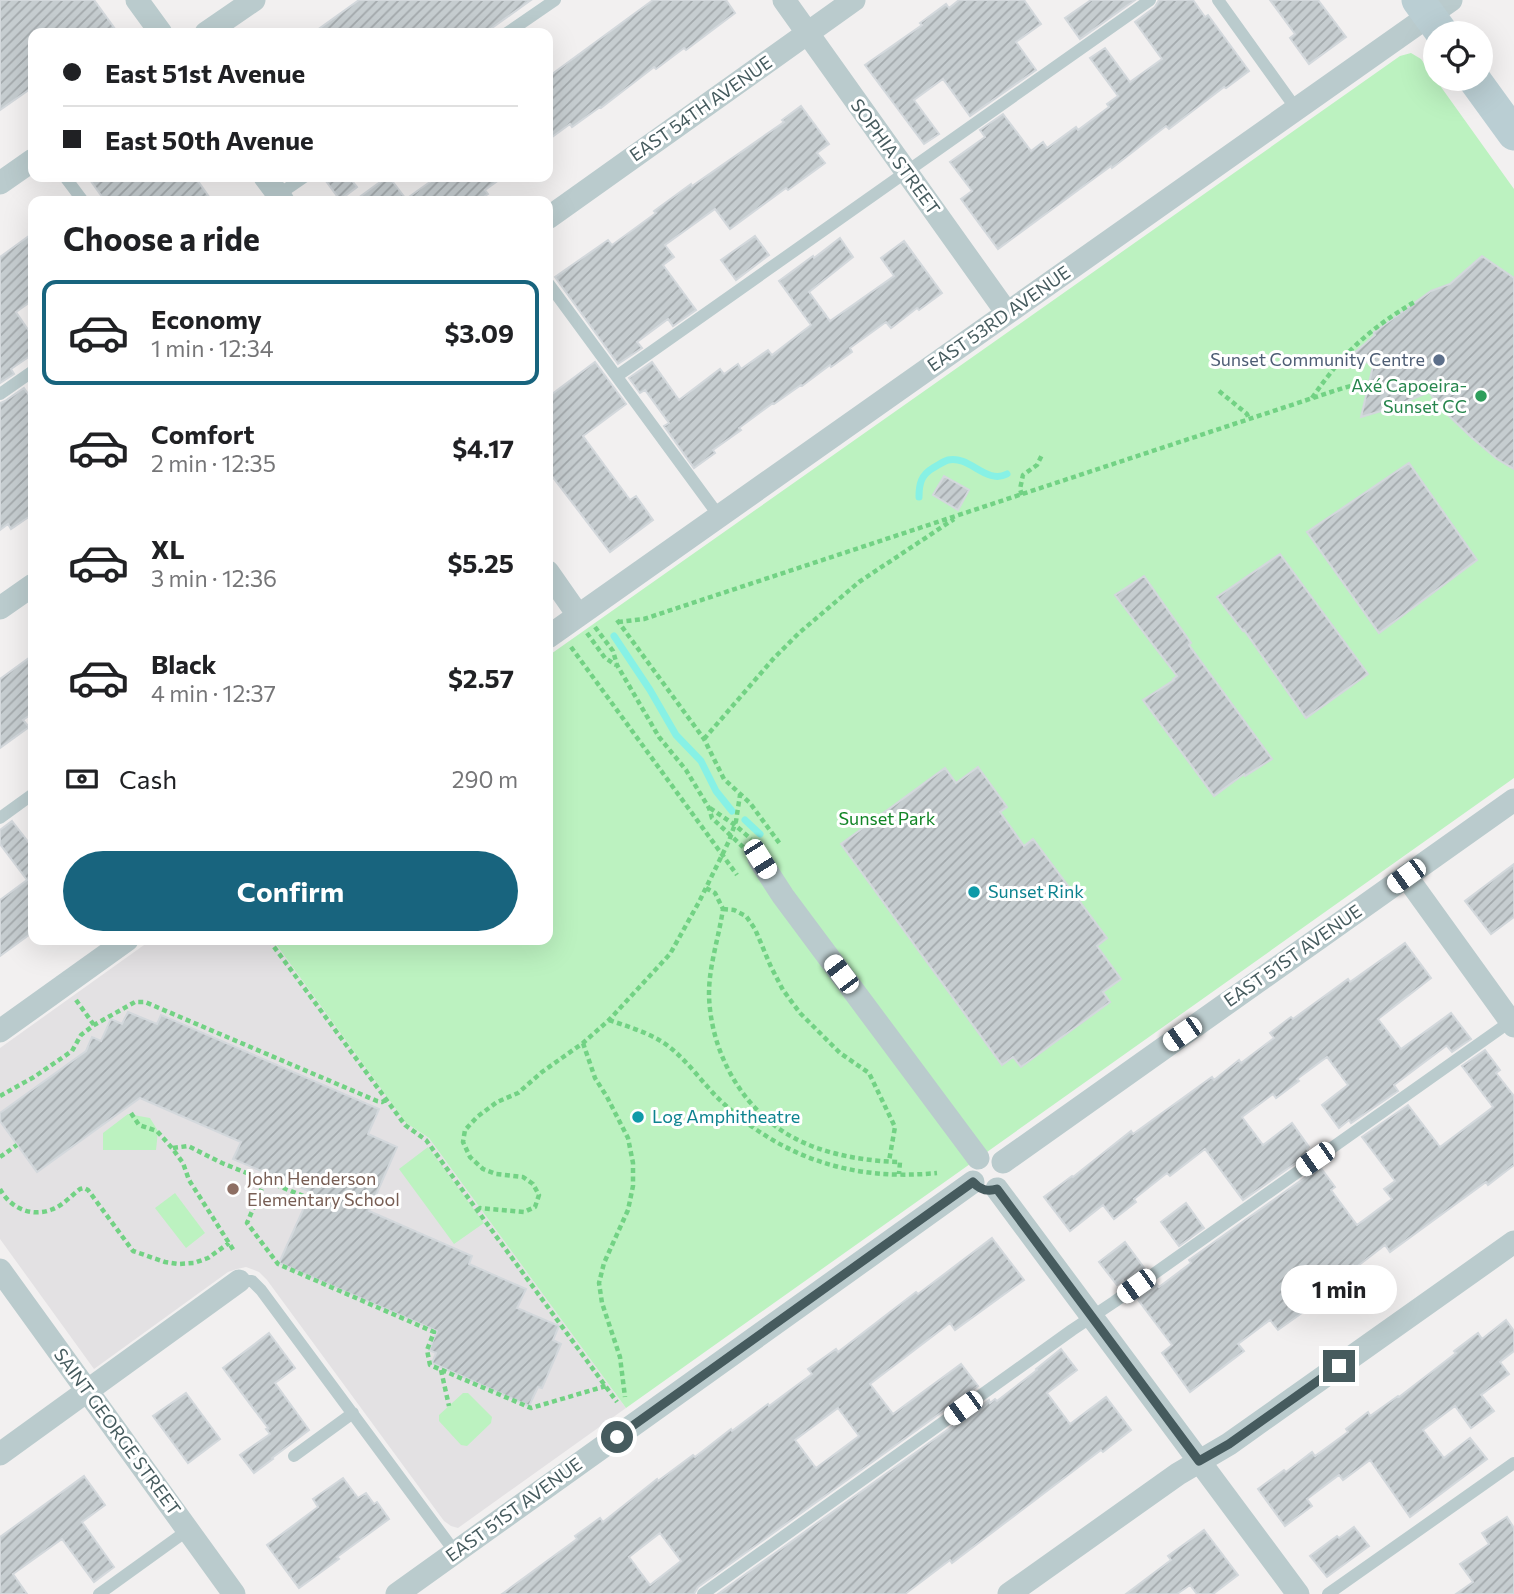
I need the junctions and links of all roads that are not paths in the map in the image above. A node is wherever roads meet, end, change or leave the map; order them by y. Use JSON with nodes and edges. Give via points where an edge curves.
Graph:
{"nodes":[{"id":1,"x":137,"y":0,"type":"edge"},
{"id":2,"x":254,"y":0,"type":"edge"},
{"id":3,"x":555,"y":0,"type":"edge"},
{"id":4,"x":783,"y":0,"type":"edge"},
{"id":5,"x":854,"y":0,"type":"edge"},
{"id":6,"x":1150,"y":0,"type":"edge"},
{"id":7,"x":1218,"y":0,"type":"edge"},
{"id":8,"x":1435,"y":12,"type":"edge"},
{"id":9,"x":157,"y":28,"type":"edge"},
{"id":10,"x":213,"y":28,"type":"edge"},
{"id":11,"x":515,"y":28,"type":"edge"},
{"id":12,"x":807,"y":33,"type":"junction"},
{"id":13,"x":1483,"y":91,"type":"edge"},
{"id":14,"x":1297,"y":110,"type":"junction"},
{"id":15,"x":1514,"y":134,"type":"edge"},
{"id":16,"x":28,"y":163,"type":"edge"},
{"id":17,"x":907,"y":172,"type":"junction"},
{"id":18,"x":294,"y":182,"type":"edge"},
{"id":19,"x":0,"y":183,"type":"edge"},
{"id":20,"x":275,"y":191,"type":"edge"},
{"id":21,"x":553,"y":214,"type":"edge"},
{"id":22,"x":553,"y":290,"type":"edge"},
{"id":23,"x":1007,"y":313,"type":"junction"},
{"id":24,"x":28,"y":374,"type":"edge"},
{"id":25,"x":617,"y":376,"type":"junction"},
{"id":26,"x":0,"y":394,"type":"edge"},
{"id":27,"x":719,"y":516,"type":"junction"},
{"id":28,"x":553,"y":579,"type":"edge"},
{"id":29,"x":28,"y":588,"type":"edge"},
{"id":30,"x":0,"y":608,"type":"edge"},
{"id":31,"x":584,"y":622,"type":"junction"},
{"id":32,"x":557,"y":639,"type":"edge"},
{"id":33,"x":28,"y":798,"type":"edge"},
{"id":34,"x":1514,"y":800,"type":"edge"},
{"id":35,"x":0,"y":818,"type":"edge"},
{"id":36,"x":755,"y":852,"type":"road end"},
{"id":37,"x":1406,"y":876,"type":"junction"},
{"id":38,"x":120,"y":945,"type":"edge"},
{"id":39,"x":1513,"y":1022,"type":"edge"},
{"id":40,"x":0,"y":1031,"type":"edge"},
{"id":41,"x":978,"y":1158,"type":"junction"},
{"id":42,"x":1003,"y":1162,"type":"junction"},
{"id":43,"x":973,"y":1182,"type":"junction"},
{"id":44,"x":997,"y":1189,"type":"junction"},
{"id":45,"x":1514,"y":1242,"type":"edge"},
{"id":46,"x":0,"y":1270,"type":"edge"},
{"id":47,"x":239,"y":1281,"type":"joint"},
{"id":48,"x":1092,"y":1317,"type":"junction"},
{"id":49,"x":87,"y":1392,"type":"junction"},
{"id":50,"x":353,"y":1413,"type":"junction"},
{"id":51,"x":0,"y":1454,"type":"edge"},
{"id":52,"x":294,"y":1457,"type":"dead end"},
{"id":53,"x":1199,"y":1461,"type":"junction"},
{"id":54,"x":1514,"y":1463,"type":"edge"},
{"id":55,"x":187,"y":1530,"type":"junction"},
{"id":56,"x":455,"y":1552,"type":"junction"},
{"id":57,"x":99,"y":1594,"type":"edge"},
{"id":58,"x":234,"y":1594,"type":"edge"},
{"id":59,"x":397,"y":1594,"type":"edge"},
{"id":60,"x":703,"y":1594,"type":"edge"},
{"id":61,"x":1009,"y":1594,"type":"edge"},
{"id":62,"x":1298,"y":1594,"type":"edge"},
{"id":63,"x":1328,"y":1594,"type":"edge"}],
"edges":[{"from":1,"to":9,"type":"street"},
{"from":2,"to":10,"type":"street"},
{"from":3,"to":11,"type":"lane"},
{"from":4,"to":12,"type":"street","name":"SOPHIA STREET"},
{"from":5,"to":12,"type":"street","name":"EAST 54TH AVENUE"},
{"from":6,"to":17,"type":"lane"},
{"from":7,"to":14,"type":"lane"},
{"from":8,"to":14,"type":"street","name":"EAST 53RD AVENUE"},
{"from":12,"to":17,"type":"street","name":"SOPHIA STREET"},
{"from":12,"to":21,"type":"street","name":"EAST 54TH AVENUE"},
{"from":13,"to":15,"type":"main road"},
{"from":14,"to":23,"type":"street","name":"EAST 53RD AVENUE"},
{"from":16,"to":19,"type":"street"},
{"from":17,"to":23,"type":"street","name":"SOPHIA STREET"},
{"from":17,"to":25,"type":"lane"},
{"from":18,"to":20,"type":"lane"},
{"from":22,"to":25,"type":"lane"},
{"from":23,"to":27,"type":"street","name":"EAST 53RD AVENUE"},
{"from":24,"to":26,"type":"lane"},
{"from":25,"to":27,"type":"lane"},
{"from":27,"to":31,"type":"street","name":"EAST 53RD AVENUE"},
{"from":28,"to":31,"type":"street"},
{"from":29,"to":30,"type":"street"},
{"from":31,"to":32,"type":"street","name":"EAST 53RD AVENUE"},
{"from":33,"to":35,"type":"lane"},
{"from":34,"to":37,"type":"street","name":"EAST 51ST AVENUE"},
{"from":36,"to":41,"type":"street"},
{"from":37,"to":39,"type":"street"},
{"from":37,"to":42,"type":"street","name":"EAST 51ST AVENUE"},
{"from":38,"to":40,"type":"street"},
{"from":39,"to":48,"type":"lane"},
{"from":41,"to":42,"type":"street","via":[[988,1154]]},
{"from":41,"to":43,"type":"street","via":[[970,1172]]},
{"from":42,"to":44,"type":"street","via":[[1006,1180]]},
{"from":43,"to":44,"type":"street","via":[[982,1190]]},
{"from":43,"to":56,"type":"street","name":"EAST 51ST AVENUE"},
{"from":44,"to":48,"type":"street"},
{"from":45,"to":53,"type":"street"},
{"from":46,"to":49,"type":"street","name":"SAINT GEORGE STREET"},
{"from":47,"to":49,"type":"street"},
{"from":47,"to":50,"type":"lane","via":[[252,1281],[261,1290]]},
{"from":48,"to":53,"type":"street"},
{"from":48,"to":60,"type":"lane"},
{"from":49,"to":51,"type":"street"},
{"from":49,"to":55,"type":"street","name":"SAINT GEORGE STREET"},
{"from":50,"to":52,"type":"lane"},
{"from":50,"to":56,"type":"lane"},
{"from":53,"to":61,"type":"street"},
{"from":53,"to":62,"type":"street"},
{"from":54,"to":63,"type":"lane"},
{"from":55,"to":57,"type":"lane"},
{"from":55,"to":58,"type":"street","name":"SAINT GEORGE STREET"},
{"from":56,"to":59,"type":"street","name":"EAST 51ST AVENUE"}]}
